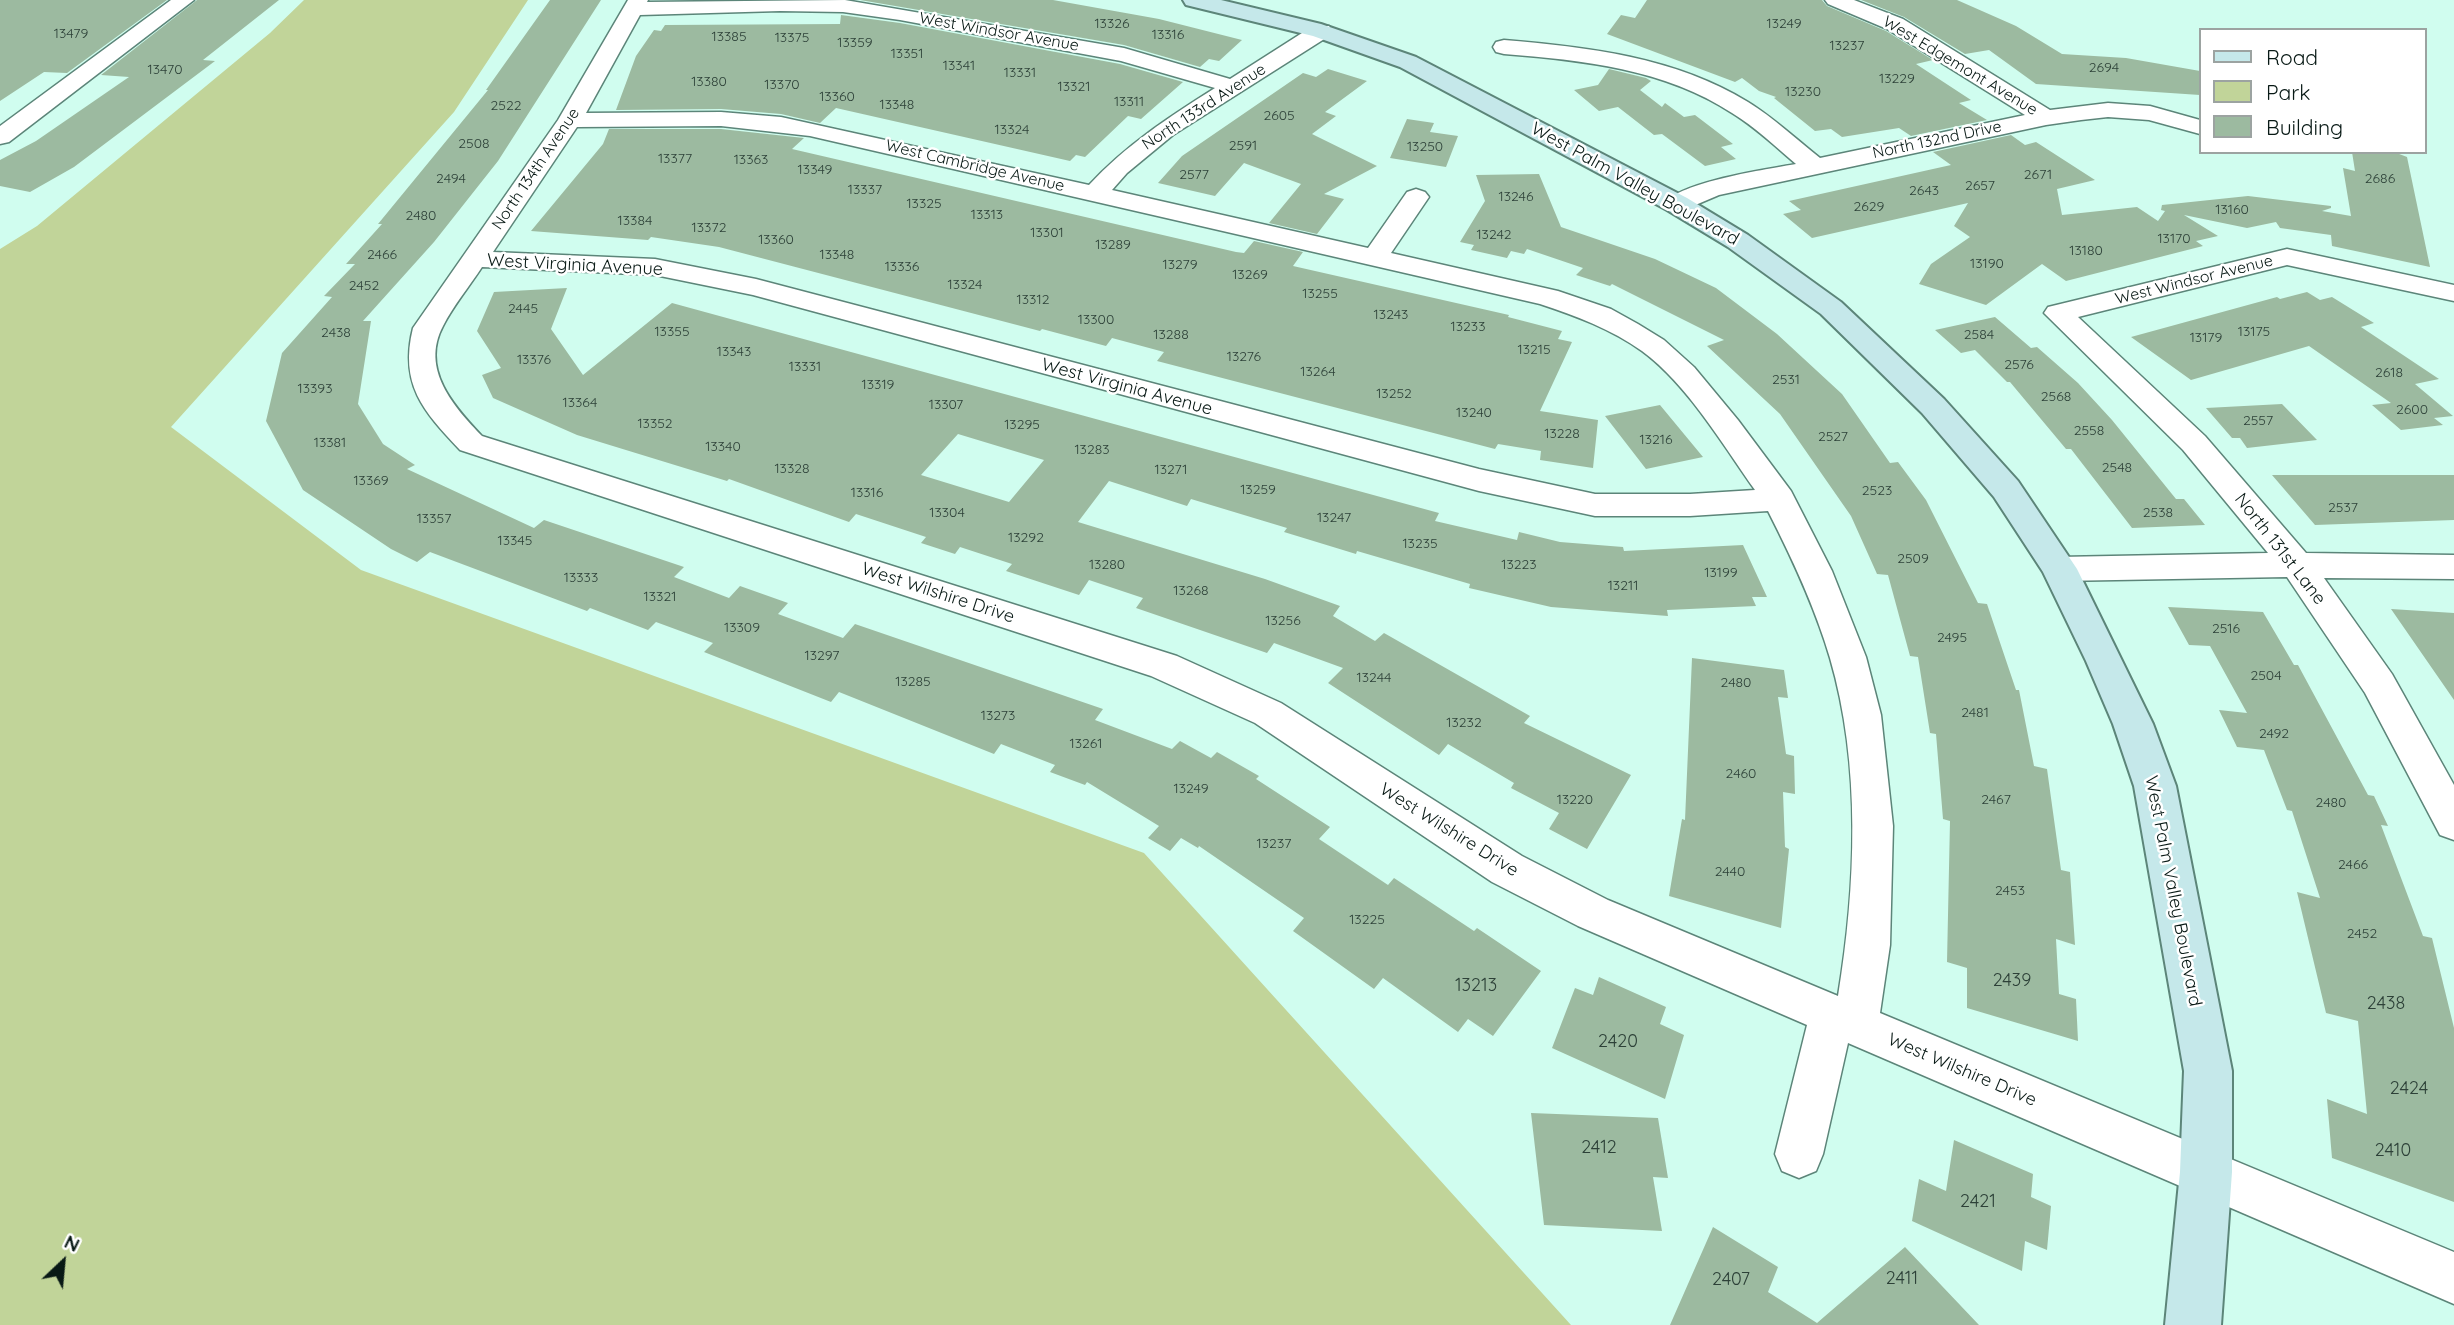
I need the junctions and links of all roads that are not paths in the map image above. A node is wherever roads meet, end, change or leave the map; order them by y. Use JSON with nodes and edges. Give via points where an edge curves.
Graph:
{"nodes":[{"id":1,"x":184,"y":0,"type":"edge"},
{"id":2,"x":1194,"y":0,"type":"edge"},
{"id":3,"x":1835,"y":0,"type":"edge"},
{"id":4,"x":635,"y":5,"type":"edge"},
{"id":5,"x":1321,"y":31,"type":"junction"},
{"id":6,"x":1504,"y":47,"type":"dead end"},
{"id":7,"x":1235,"y":88,"type":"junction"},
{"id":8,"x":2046,"y":118,"type":"junction"},
{"id":9,"x":570,"y":120,"type":"junction"},
{"id":10,"x":2198,"y":126,"type":"edge"},
{"id":11,"x":0,"y":137,"type":"edge"},
{"id":12,"x":1814,"y":166,"type":"junction"},
{"id":13,"x":1095,"y":193,"type":"junction"},
{"id":14,"x":1416,"y":197,"type":"dead end"},
{"id":15,"x":1677,"y":204,"type":"junction"},
{"id":16,"x":1375,"y":257,"type":"junction"},
{"id":17,"x":475,"y":259,"type":"junction"},
{"id":18,"x":2454,"y":293,"type":"edge"},
{"id":19,"x":2058,"y":313,"type":"joint"},
{"id":20,"x":441,"y":412,"type":"joint"},
{"id":21,"x":1779,"y":499,"type":"junction"},
{"id":22,"x":2297,"y":565,"type":"junction"},
{"id":23,"x":2454,"y":568,"type":"edge"},
{"id":24,"x":2059,"y":569,"type":"junction"},
{"id":25,"x":2454,"y":823,"type":"edge"},
{"id":26,"x":1844,"y":1020,"type":"junction"},
{"id":27,"x":1800,"y":1154,"type":"dead end"},
{"id":28,"x":2206,"y":1172,"type":"junction"},
{"id":29,"x":2454,"y":1278,"type":"edge"},
{"id":30,"x":2193,"y":1325,"type":"edge"}],
"edges":[{"from":1,"to":11,"type":"street"},
{"from":2,"to":5,"type":"street","name":"West Palm Valley Boulevard"},
{"from":3,"to":8,"type":"street","name":"West Edgemont Avenue","via":[[1895,24]]},
{"from":4,"to":7,"type":"street","name":"West Windsor Avenue","via":[[843,6],[1124,55]]},
{"from":4,"to":9,"type":"street","name":"North 134th Avenue"},
{"from":5,"to":7,"type":"street","name":"North 133rd Avenue"},
{"from":5,"to":15,"type":"street","name":"West Palm Valley Boulevard","via":[[1408,62]]},
{"from":6,"to":12,"type":"street","via":[[1609,60],[1702,88],[1737,105]]},
{"from":7,"to":13,"type":"street","name":"North 133rd Avenue","via":[[1142,146]]},
{"from":8,"to":10,"type":"street","name":"North 132nd Drive","via":[[2127,110]]},
{"from":8,"to":12,"type":"street","name":"North 132nd Drive"},
{"from":9,"to":13,"type":"street","name":"West Cambridge Avenue","via":[[783,123]]},
{"from":9,"to":17,"type":"street","name":"North 134th Avenue"},
{"from":12,"to":15,"type":"street","name":"North 132nd Drive","via":[[1712,189]]},
{"from":13,"to":16,"type":"street","name":"West Cambridge Avenue"},
{"from":14,"to":16,"type":"street"},
{"from":15,"to":24,"type":"street","name":"West Palm Valley Boulevard","via":[[1831,308],[1872,346],[2006,489]]},
{"from":16,"to":21,"type":"street","name":"West Cambridge Avenue","via":[[1548,297],[1601,315],[1654,346],[1683,373]]},
{"from":17,"to":20,"type":"street","name":"North 134th Avenue","via":[[427,328],[420,350],[422,375]]},
{"from":17,"to":21,"type":"street","name":"West Virginia Avenue","via":[[654,267],[756,287],[1479,480],[1595,505]]},
{"from":18,"to":19,"type":"street","name":"West Windsor Avenue","via":[[2287,257]]},
{"from":19,"to":22,"type":"street","name":"North 131st Lane","via":[[2194,443]]},
{"from":20,"to":26,"type":"street","name":"West Wilshire Drive","via":[[471,443],[1164,666],[1268,713],[1507,869],[1593,913]]},
{"from":21,"to":26,"type":"street","name":"West Cambridge Avenue","via":[[1815,571],[1843,644],[1862,715],[1872,826],[1868,945]]},
{"from":22,"to":23,"type":"street"},
{"from":22,"to":24,"type":"street"},
{"from":22,"to":25,"type":"street","name":"North 131st Lane","via":[[2379,684]]},
{"from":24,"to":28,"type":"street","name":"West Palm Valley Boulevard","via":[[2133,724],[2155,786],[2208,1071]]},
{"from":26,"to":27,"type":"street","name":"West Cambridge Avenue"},
{"from":26,"to":28,"type":"street","name":"West Wilshire Drive"},
{"from":28,"to":29,"type":"street","name":"West Wilshire Drive"},
{"from":28,"to":30,"type":"street","name":"West Palm Valley Boulevard"}]}
